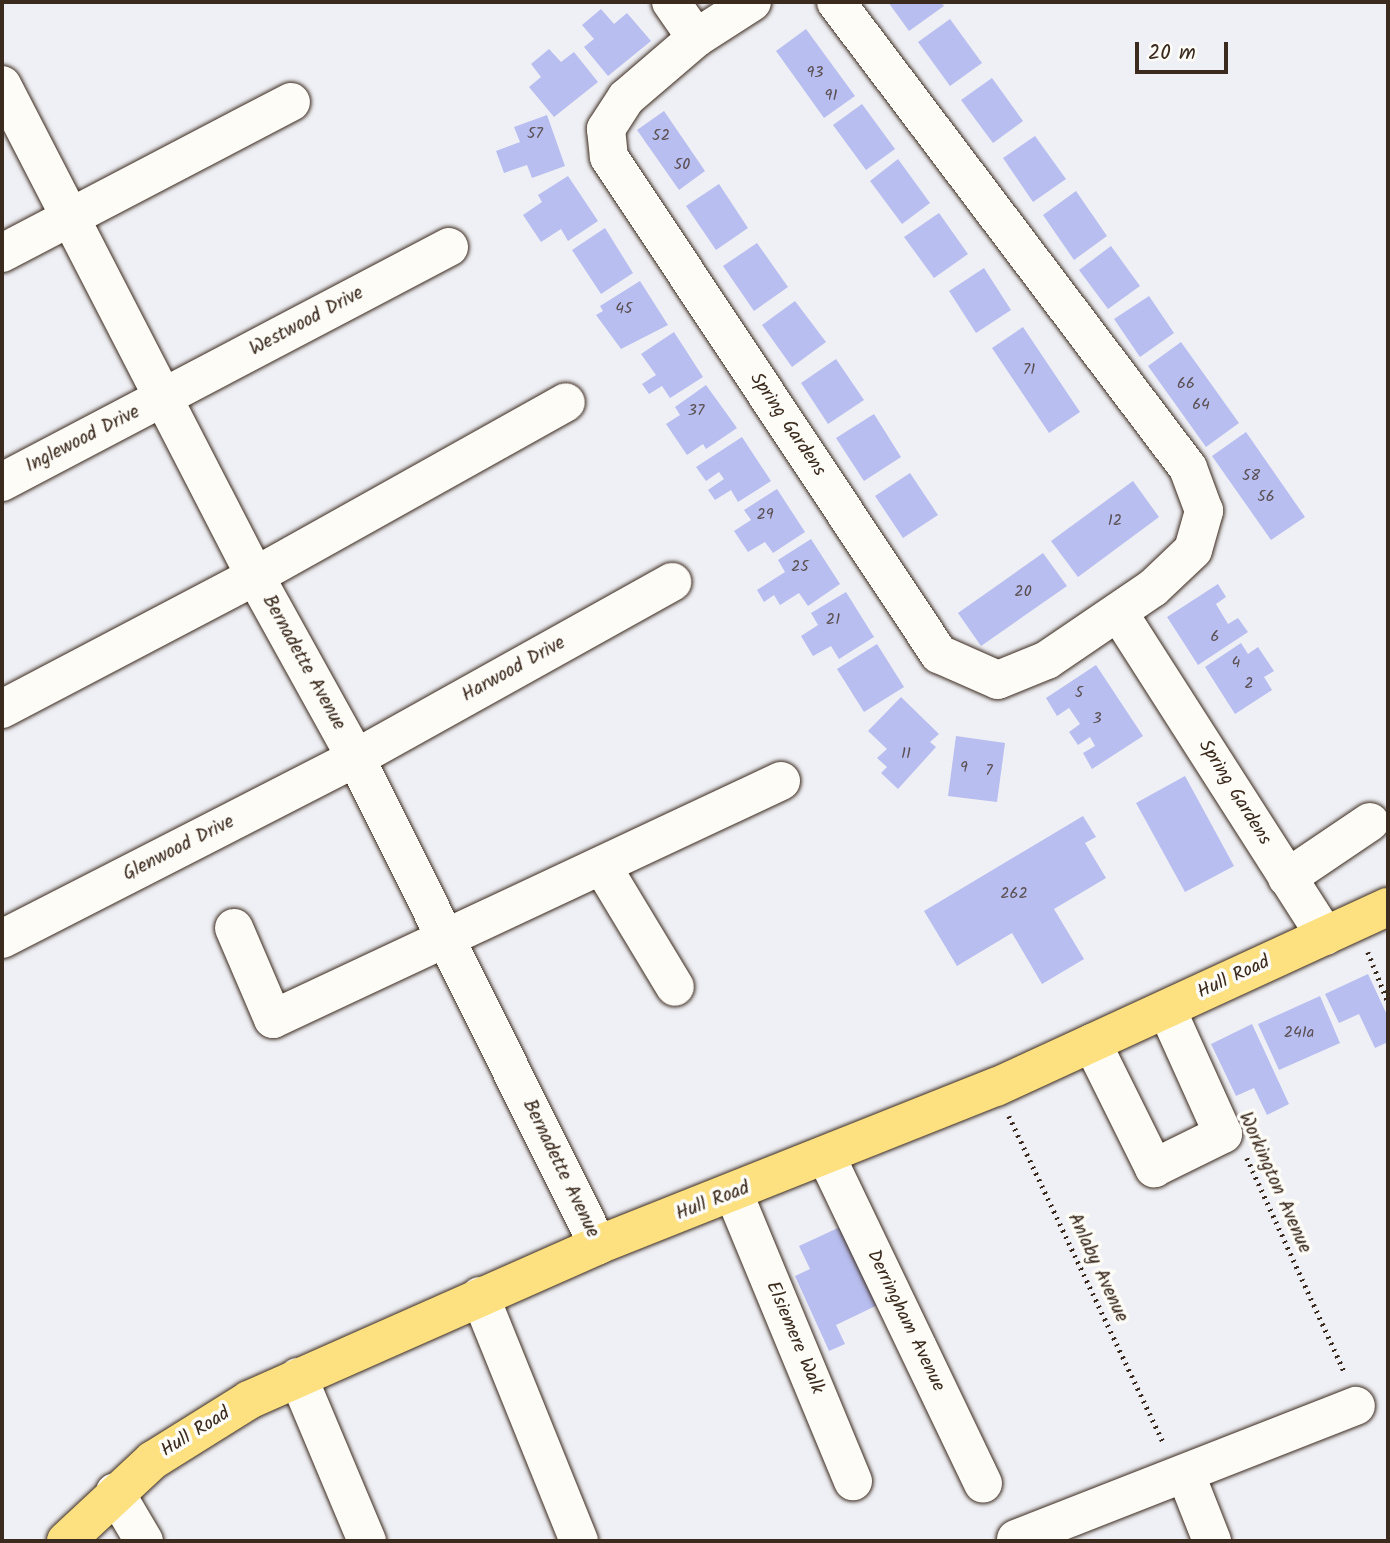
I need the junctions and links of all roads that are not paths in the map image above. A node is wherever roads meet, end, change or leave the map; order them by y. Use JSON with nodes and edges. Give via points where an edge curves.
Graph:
{"nodes":[{"id":1,"x":671,"y":2,"type":"edge"},
{"id":2,"x":752,"y":2,"type":"edge"},
{"id":3,"x":836,"y":2,"type":"edge"},
{"id":4,"x":696,"y":38,"type":"junction"},
{"id":5,"x":2,"y":85,"type":"edge"},
{"id":6,"x":291,"y":102,"type":"dead end"},
{"id":7,"x":69,"y":215,"type":"junction"},
{"id":8,"x":449,"y":247,"type":"dead end"},
{"id":9,"x":2,"y":253,"type":"edge"},
{"id":10,"x":165,"y":398,"type":"junction"},
{"id":11,"x":566,"y":402,"type":"dead end"},
{"id":12,"x":2,"y":482,"type":"edge"},
{"id":13,"x":255,"y":576,"type":"junction"},
{"id":14,"x":672,"y":582,"type":"dead end"},
{"id":15,"x":1120,"y":615,"type":"junction"},
{"id":16,"x":2,"y":709,"type":"edge"},
{"id":17,"x":356,"y":758,"type":"junction"},
{"id":18,"x":781,"y":781,"type":"dead end"},
{"id":19,"x":1370,"y":822,"type":"dead end"},
{"id":20,"x":602,"y":866,"type":"junction"},
{"id":21,"x":1287,"y":878,"type":"junction"},
{"id":22,"x":1356,"y":921,"type":"edge"},
{"id":23,"x":234,"y":928,"type":"dead end"},
{"id":24,"x":2,"y":939,"type":"edge"},
{"id":25,"x":443,"y":941,"type":"junction"},
{"id":26,"x":675,"y":987,"type":"dead end"},
{"id":27,"x":1167,"y":1010,"type":"junction"},
{"id":28,"x":1092,"y":1043,"type":"junction"},
{"id":29,"x":827,"y":1158,"type":"junction"},
{"id":30,"x":734,"y":1194,"type":"junction"},
{"id":31,"x":598,"y":1245,"type":"junction"},
{"id":32,"x":480,"y":1296,"type":"junction"},
{"id":33,"x":298,"y":1377,"type":"junction"},
{"id":34,"x":1350,"y":1390,"type":"road end"},
{"id":35,"x":1177,"y":1462,"type":"junction"},
{"id":36,"x":853,"y":1481,"type":"dead end"},
{"id":37,"x":983,"y":1484,"type":"dead end"},
{"id":38,"x":115,"y":1492,"type":"junction"},
{"id":39,"x":1016,"y":1539,"type":"dead end"},
{"id":40,"x":66,"y":1541,"type":"edge"},
{"id":41,"x":144,"y":1541,"type":"edge"},
{"id":42,"x":367,"y":1541,"type":"edge"},
{"id":43,"x":579,"y":1541,"type":"edge"},
{"id":44,"x":1212,"y":1541,"type":"edge"}],
"edges":[{"from":1,"to":4,"type":"street"},
{"from":2,"to":4,"type":"street","name":"Spring Gardens"},
{"from":3,"to":15,"type":"street","name":"Spring Gardens","via":[[1188,468],[1204,511],[1193,550]]},
{"from":4,"to":15,"type":"street","name":"Spring Gardens","via":[[626,98],[606,129],[609,157],[939,654],[998,680],[1047,660]]},
{"from":5,"to":7,"type":"street","name":"Bernadette Avenue"},
{"from":6,"to":7,"type":"street"},
{"from":7,"to":9,"type":"street"},
{"from":7,"to":10,"type":"street","name":"Bernadette Avenue"},
{"from":8,"to":10,"type":"street","name":"Westwood Drive"},
{"from":10,"to":12,"type":"street","name":"Inglewood Drive"},
{"from":10,"to":13,"type":"street","name":"Bernadette Avenue"},
{"from":11,"to":13,"type":"street"},
{"from":13,"to":16,"type":"street"},
{"from":13,"to":17,"type":"street","name":"Bernadette Avenue"},
{"from":14,"to":17,"type":"street","name":"Harwood Drive"},
{"from":15,"to":21,"type":"street","name":"Spring Gardens"},
{"from":17,"to":24,"type":"street","name":"Glenwood Drive"},
{"from":17,"to":25,"type":"street","name":"Bernadette Avenue"},
{"from":18,"to":20,"type":"street"},
{"from":19,"to":21,"type":"street"},
{"from":20,"to":25,"type":"street"},
{"from":20,"to":26,"type":"street"},
{"from":21,"to":22,"type":"street","name":"Spring Gardens"},
{"from":22,"to":27,"type":"main road","name":"Hull Road"},
{"from":23,"to":25,"type":"street","via":[[274,1019]]},
{"from":25,"to":31,"type":"street","name":"Bernadette Avenue"},
{"from":27,"to":28,"type":"main road","name":"Hull Road"},
{"from":27,"to":28,"type":"street","via":[[1223,1134],[1154,1168]]},
{"from":28,"to":29,"type":"main road","name":"Hull Road"},
{"from":29,"to":30,"type":"main road","name":"Hull Road"},
{"from":29,"to":37,"type":"street","name":"Derringham Avenue"},
{"from":30,"to":31,"type":"main road","name":"Hull Road"},
{"from":30,"to":36,"type":"street","name":"Elsiemere Walk"},
{"from":31,"to":32,"type":"main road","name":"Hull Road"},
{"from":32,"to":33,"type":"main road","name":"Hull Road"},
{"from":32,"to":43,"type":"street"},
{"from":33,"to":38,"type":"main road","name":"Hull Road","via":[[248,1400],[153,1460]]},
{"from":33,"to":42,"type":"street"},
{"from":34,"to":35,"type":"street"},
{"from":35,"to":39,"type":"street"},
{"from":35,"to":44,"type":"street"},
{"from":38,"to":40,"type":"main road","name":"Hull Road"},
{"from":38,"to":41,"type":"street"}]}
